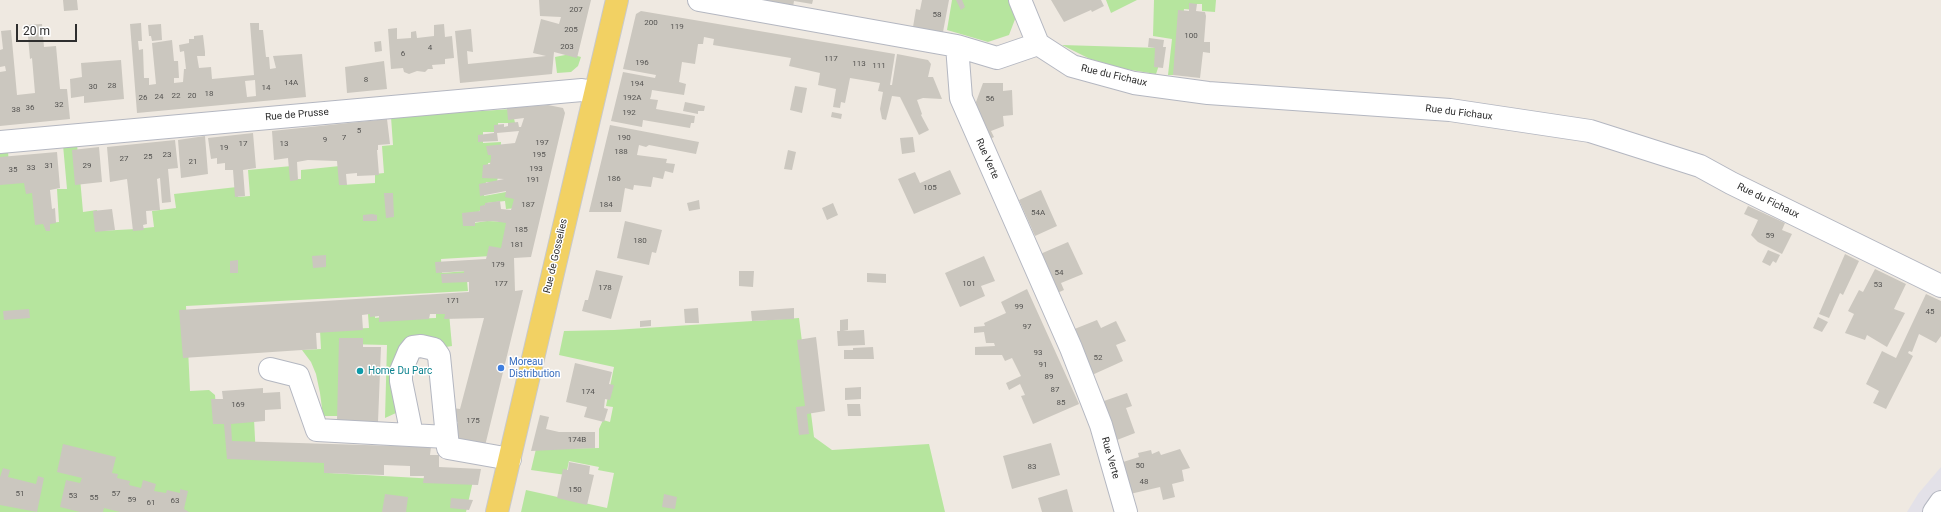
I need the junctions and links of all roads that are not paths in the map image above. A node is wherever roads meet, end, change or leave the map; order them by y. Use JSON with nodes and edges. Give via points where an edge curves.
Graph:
{"nodes":[{"id":1,"x":617,"y":0,"type":"edge"},
{"id":2,"x":699,"y":0,"type":"edge"},
{"id":3,"x":1020,"y":0,"type":"edge"},
{"id":4,"x":1038,"y":44,"type":"junction"},
{"id":5,"x":957,"y":46,"type":"junction"},
{"id":6,"x":594,"y":92,"type":"junction"},
{"id":7,"x":0,"y":142,"type":"edge"},
{"id":8,"x":1941,"y":286,"type":"edge"},
{"id":9,"x":270,"y":369,"type":"dead end"},
{"id":10,"x":412,"y":435,"type":"junction"},
{"id":11,"x":447,"y":437,"type":"junction"},
{"id":12,"x":510,"y":459,"type":"junction"},
{"id":13,"x":1941,"y":502,"type":"edge"},
{"id":14,"x":497,"y":512,"type":"edge"},
{"id":15,"x":1126,"y":512,"type":"edge"},
{"id":16,"x":1934,"y":512,"type":"edge"}],
"edges":[{"from":1,"to":6,"type":"main road","name":"Rue de Gosselies"},
{"from":2,"to":5,"type":"street"},
{"from":3,"to":4,"type":"street"},
{"from":4,"to":5,"type":"street","via":[[997,58]]},
{"from":4,"to":8,"type":"street","name":"Rue du Fichaux","via":[[1072,66],[1134,83],[1208,92],[1450,110],[1590,131],[1700,166]]},
{"from":5,"to":15,"type":"street","name":"Rue Verte","via":[[960,98],[1071,348],[1101,425]]},
{"from":6,"to":7,"type":"street","name":"Rue de Prusse","via":[[574,90]]},
{"from":6,"to":12,"type":"main road","name":"Rue de Gosselies"},
{"from":9,"to":10,"type":"street","via":[[298,376],[317,430]]},
{"from":10,"to":11,"type":"street"},
{"from":10,"to":11,"type":"street","via":[[401,371],[413,347],[421,346],[434,349],[439,356]]},
{"from":11,"to":12,"type":"street","via":[[448,448]]},
{"from":12,"to":14,"type":"main road","name":"Rue de Gosselies"},
{"from":13,"to":16,"type":"street"}]}
